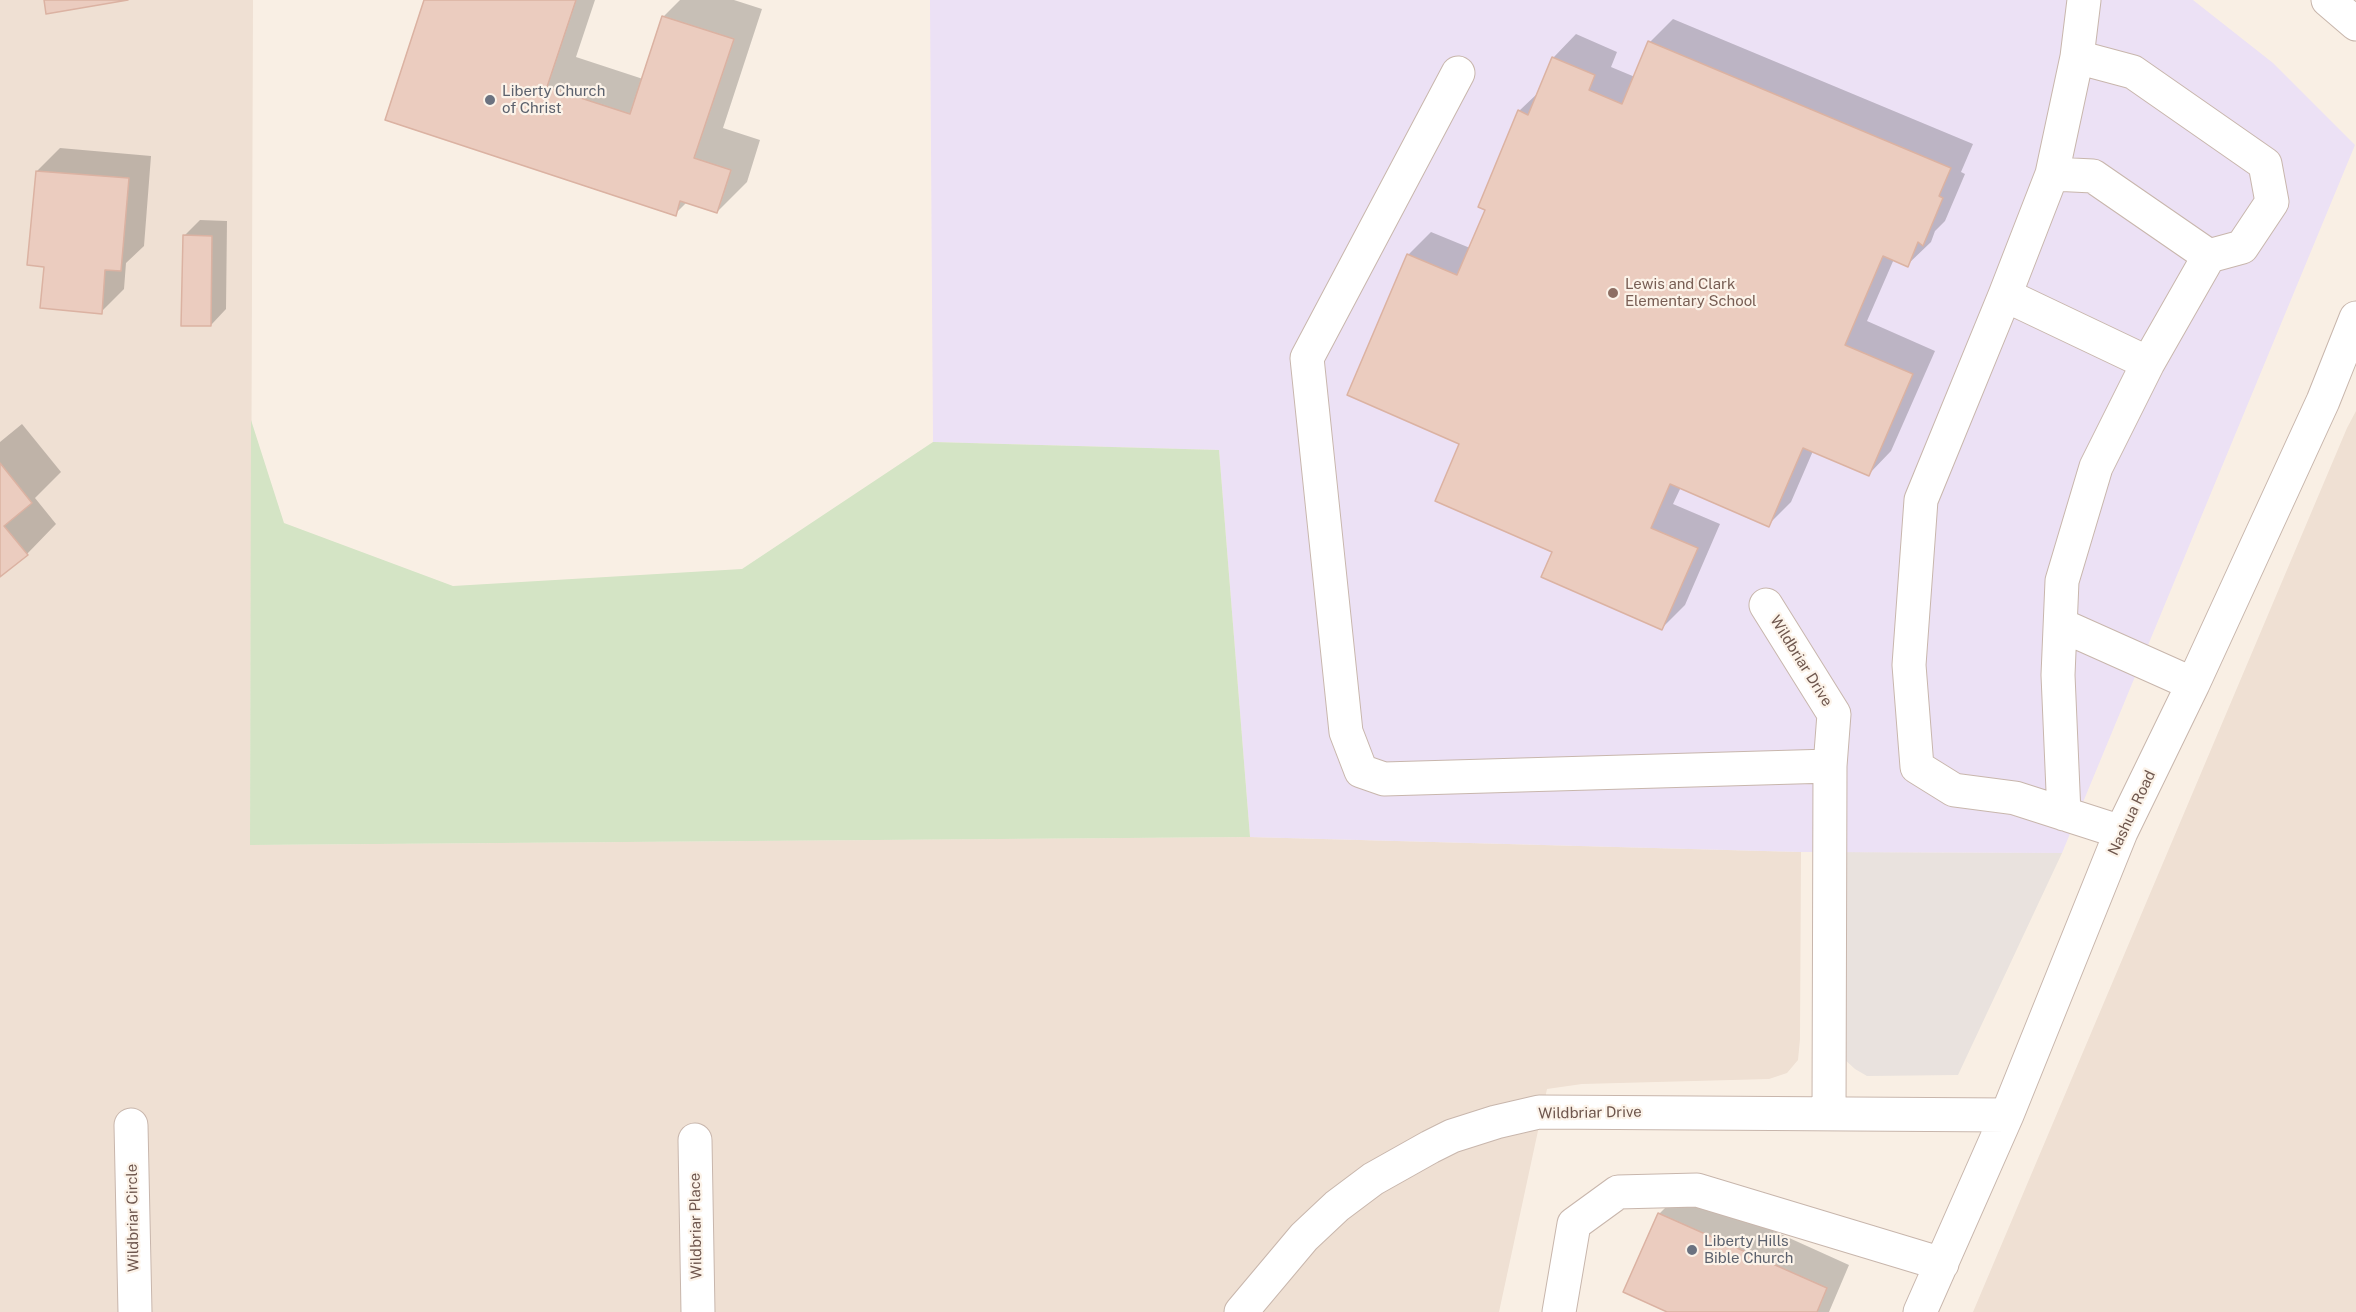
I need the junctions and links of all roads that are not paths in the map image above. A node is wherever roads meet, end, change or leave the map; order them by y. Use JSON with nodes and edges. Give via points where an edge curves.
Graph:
{"nodes":[{"id":1,"x":2085,"y":0,"type":"edge"},
{"id":2,"x":2328,"y":0,"type":"edge"},
{"id":3,"x":2356,"y":24,"type":"edge"},
{"id":4,"x":2077,"y":57,"type":"junction"},
{"id":5,"x":1458,"y":73,"type":"dead end"},
{"id":6,"x":2052,"y":174,"type":"junction"},
{"id":7,"x":2209,"y":256,"type":"junction"},
{"id":8,"x":2005,"y":295,"type":"junction"},
{"id":9,"x":2356,"y":318,"type":"edge"},
{"id":10,"x":2148,"y":363,"type":"junction"},
{"id":11,"x":1766,"y":605,"type":"dead end"},
{"id":12,"x":2061,"y":625,"type":"junction"},
{"id":13,"x":2193,"y":684,"type":"junction"},
{"id":14,"x":1830,"y":766,"type":"junction"},
{"id":15,"x":2064,"y":814,"type":"junction"},
{"id":16,"x":2121,"y":832,"type":"junction"},
{"id":17,"x":1829,"y":1114,"type":"junction"},
{"id":18,"x":2007,"y":1115,"type":"junction"},
{"id":19,"x":131,"y":1125,"type":"dead end"},
{"id":20,"x":695,"y":1140,"type":"dead end"},
{"id":21,"x":1942,"y":1264,"type":"junction"},
{"id":22,"x":135,"y":1312,"type":"edge"},
{"id":23,"x":698,"y":1312,"type":"edge"},
{"id":24,"x":1241,"y":1312,"type":"edge"},
{"id":25,"x":1559,"y":1312,"type":"edge"},
{"id":26,"x":1920,"y":1312,"type":"edge"}],
"edges":[{"from":1,"to":4,"type":"street"},
{"from":2,"to":3,"type":"street"},
{"from":4,"to":6,"type":"street"},
{"from":4,"to":7,"type":"street","via":[[2133,72],[2265,164],[2272,202],[2242,247]]},
{"from":5,"to":14,"type":"street","via":[[1307,358],[1346,732],[1361,771],[1384,779]]},
{"from":6,"to":7,"type":"street","via":[[2093,176]]},
{"from":6,"to":8,"type":"street"},
{"from":7,"to":10,"type":"street"},
{"from":8,"to":10,"type":"street"},
{"from":8,"to":15,"type":"street","via":[[1921,500],[1909,665],[1917,767],[1954,790],[2015,798]]},
{"from":9,"to":13,"type":"street","name":"Nashua Road","via":[[2323,401]]},
{"from":10,"to":12,"type":"street","via":[[2096,467],[2062,581]]},
{"from":11,"to":14,"type":"street","name":"Wildbriar Drive","via":[[1834,714]]},
{"from":12,"to":13,"type":"street"},
{"from":12,"to":15,"type":"street","via":[[2058,675]]},
{"from":13,"to":16,"type":"street","name":"Nashua Road"},
{"from":14,"to":17,"type":"street","name":"Wildbriar Drive"},
{"from":15,"to":16,"type":"street"},
{"from":16,"to":18,"type":"street","name":"Nashua Road"},
{"from":17,"to":18,"type":"street","name":"Wildbriar Drive"},
{"from":17,"to":24,"type":"street","name":"Wildbriar Drive","via":[[1539,1112],[1452,1136],[1373,1179],[1337,1206],[1304,1237]]},
{"from":18,"to":21,"type":"street","name":"Nashua Road"},
{"from":19,"to":22,"type":"street","name":"Wildbriar Circle"},
{"from":20,"to":23,"type":"street","name":"Wildbriar Place"},
{"from":21,"to":25,"type":"street","via":[[1697,1191],[1618,1192],[1574,1224]]},
{"from":21,"to":26,"type":"street","name":"Nashua Road"}]}
